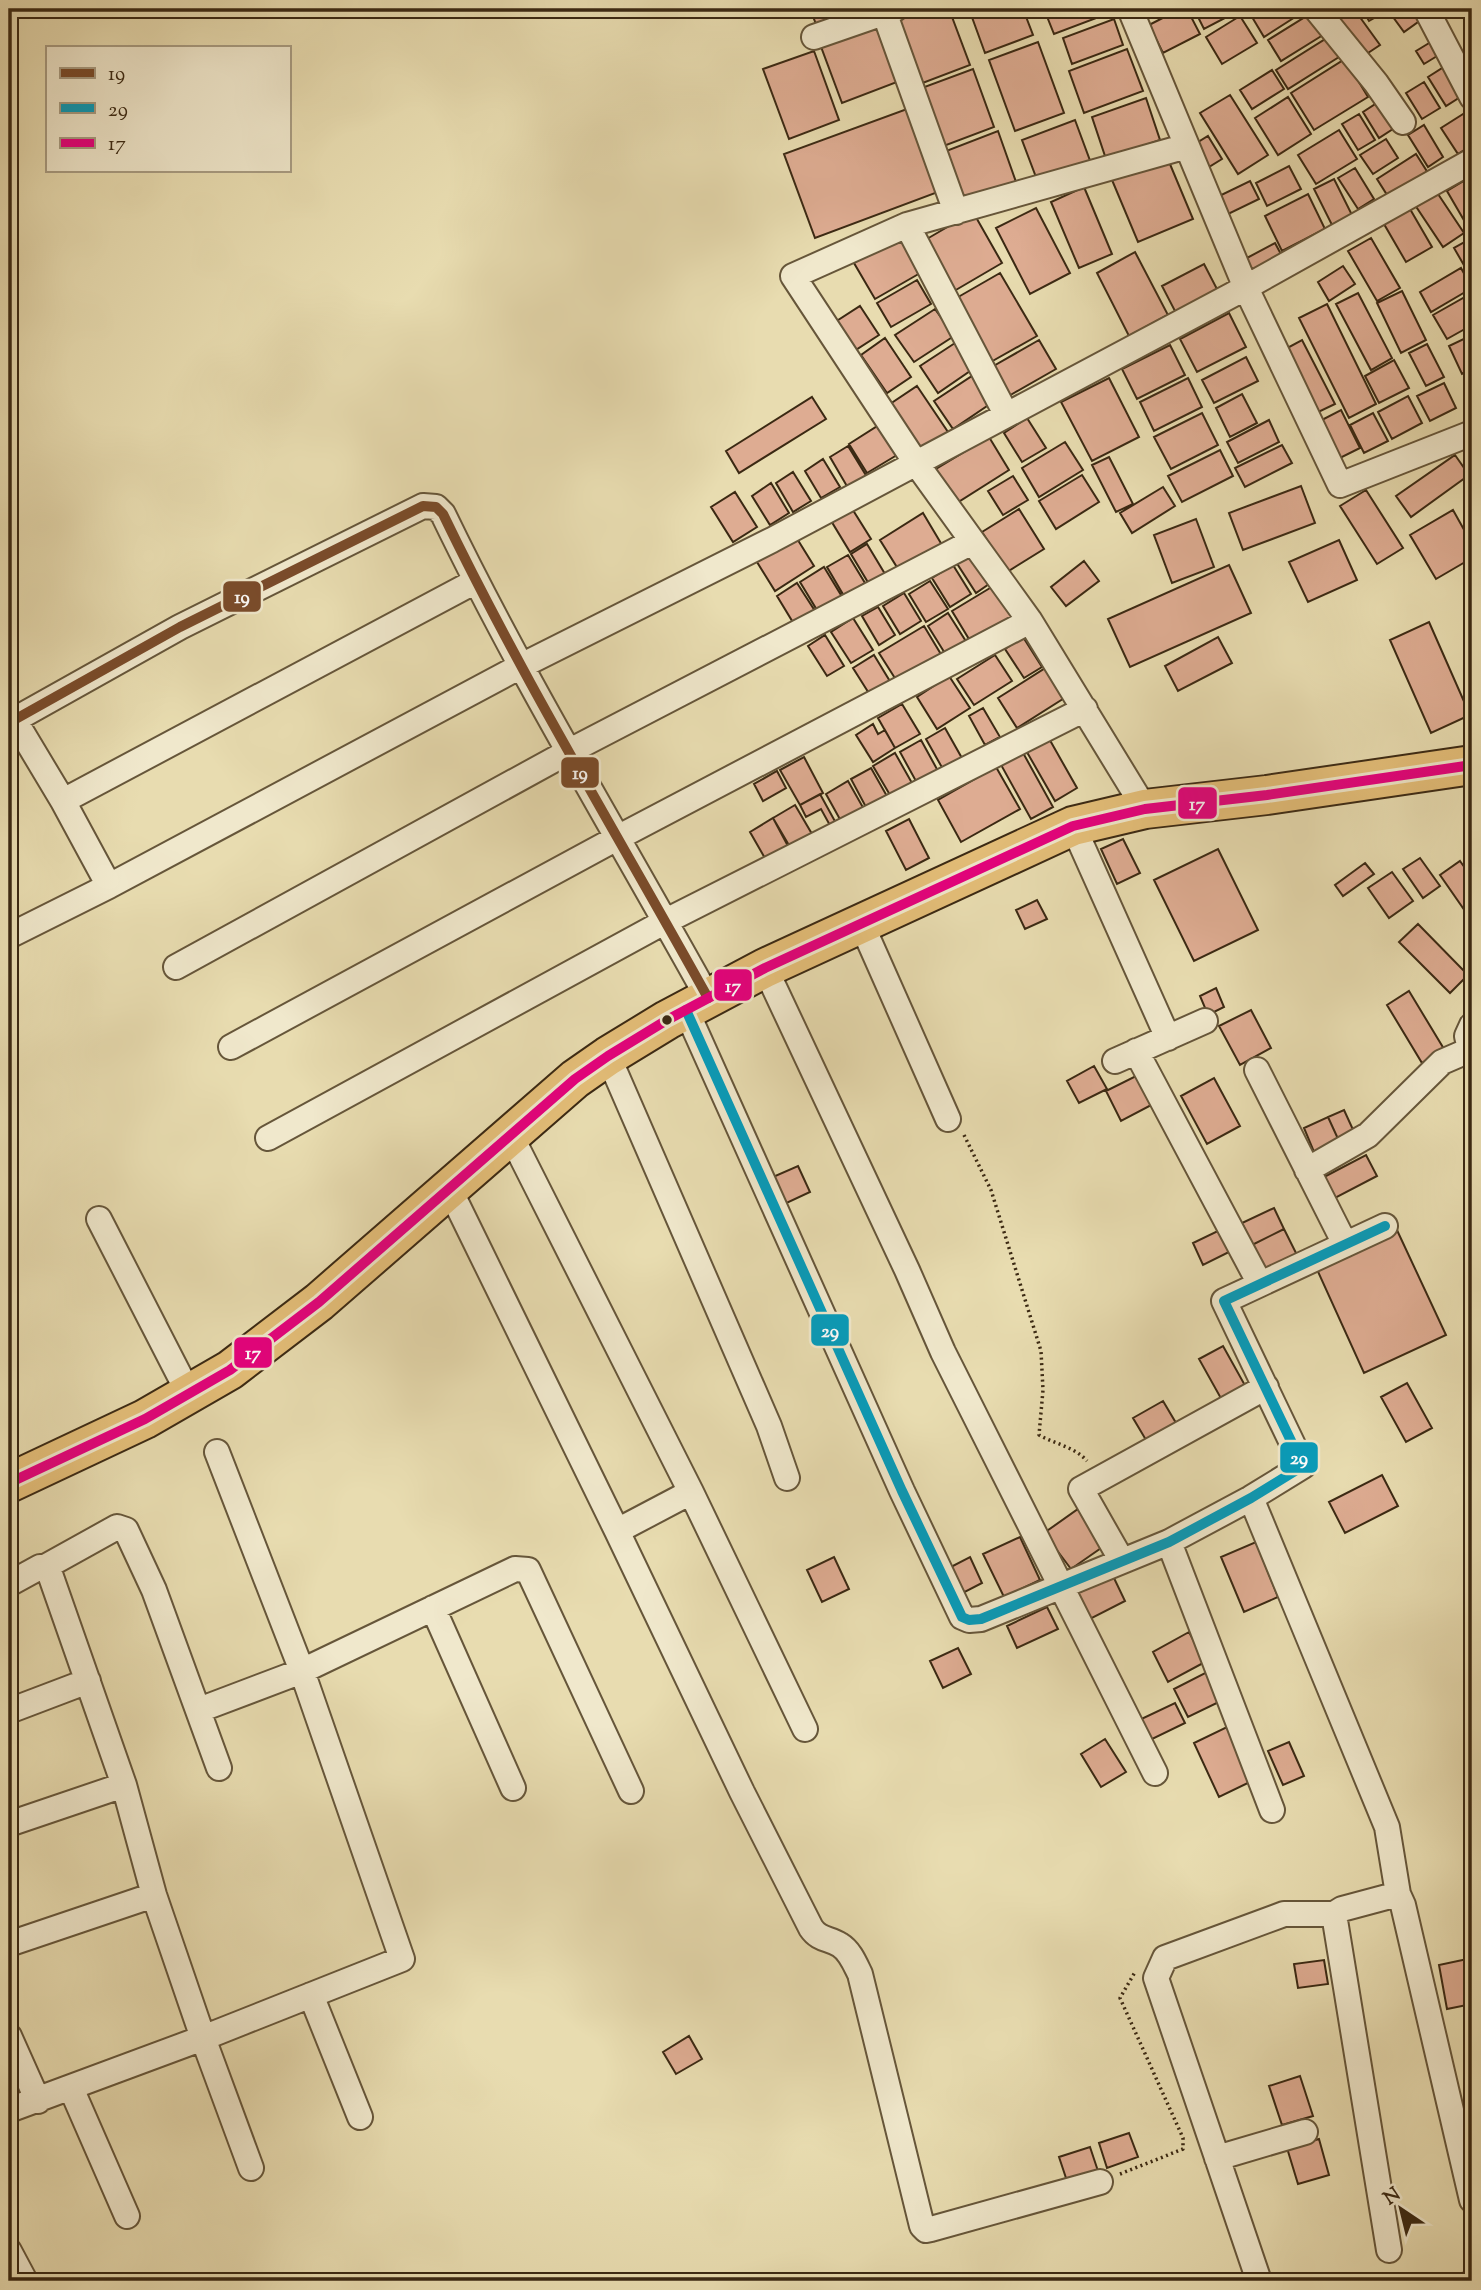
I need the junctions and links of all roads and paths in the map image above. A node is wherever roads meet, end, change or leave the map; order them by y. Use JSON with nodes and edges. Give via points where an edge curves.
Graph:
{"nodes":[{"id":1,"x":1130,"y":9,"type":"edge"},
{"id":2,"x":1316,"y":9,"type":"edge"},
{"id":3,"x":1426,"y":9,"type":"edge"},
{"id":4,"x":888,"y":10,"type":"edge"},
{"id":5,"x":814,"y":37,"type":"dead end"},
{"id":6,"x":1472,"y":97,"type":"edge"},
{"id":7,"x":1403,"y":122,"type":"dead end"},
{"id":8,"x":1187,"y":146,"type":"junction"},
{"id":9,"x":1472,"y":161,"type":"edge"},
{"id":10,"x":956,"y":212,"type":"junction"},
{"id":11,"x":907,"y":225,"type":"junction"},
{"id":12,"x":1245,"y":288,"type":"junction"},
{"id":13,"x":1006,"y":414,"type":"junction"},
{"id":14,"x":1472,"y":433,"type":"edge"},
{"id":15,"x":915,"y":463,"type":"junction"},
{"id":16,"x":972,"y":541,"type":"junction"},
{"id":17,"x":475,"y":581,"type":"junction"},
{"id":18,"x":1030,"y":621,"type":"junction"},
{"id":19,"x":521,"y":666,"type":"junction"},
{"id":20,"x":1085,"y":709,"type":"junction"},
{"id":21,"x":11,"y":716,"type":"edge"},
{"id":22,"x":568,"y":752,"type":"junction"},
{"id":23,"x":1472,"y":765,"type":"edge"},
{"id":24,"x":63,"y":801,"type":"junction"},
{"id":25,"x":1145,"y":809,"type":"junction"},
{"id":26,"x":1073,"y":826,"type":"junction"},
{"id":27,"x":619,"y":837,"type":"junction"},
{"id":28,"x":109,"y":886,"type":"junction"},
{"id":29,"x":666,"y":921,"type":"junction"},
{"id":30,"x":861,"y":923,"type":"junction"},
{"id":31,"x":9,"y":936,"type":"edge"},
{"id":32,"x":176,"y":967,"type":"dead end"},
{"id":33,"x":765,"y":968,"type":"junction"},
{"id":34,"x":697,"y":1004,"type":"junction"},
{"id":35,"x":1205,"y":1021,"type":"dead end"},
{"id":36,"x":1472,"y":1024,"type":"edge"},
{"id":37,"x":1168,"y":1038,"type":"junction"},
{"id":38,"x":231,"y":1047,"type":"dead end"},
{"id":39,"x":1471,"y":1049,"type":"edge"},
{"id":40,"x":608,"y":1056,"type":"junction"},
{"id":41,"x":1257,"y":1070,"type":"dead end"},
{"id":42,"x":948,"y":1119,"type":"joint"},
{"id":43,"x":511,"y":1136,"type":"junction"},
{"id":44,"x":268,"y":1138,"type":"dead end"},
{"id":45,"x":1307,"y":1170,"type":"junction"},
{"id":46,"x":450,"y":1190,"type":"junction"},
{"id":47,"x":99,"y":1219,"type":"dead end"},
{"id":48,"x":1385,"y":1226,"type":"dead end"},
{"id":49,"x":1345,"y":1244,"type":"junction"},
{"id":50,"x":1260,"y":1284,"type":"junction"},
{"id":51,"x":1266,"y":1387,"type":"junction"},
{"id":52,"x":189,"y":1394,"type":"junction"},
{"id":53,"x":217,"y":1452,"type":"dead end"},
{"id":54,"x":1085,"y":1458,"type":"dead end"},
{"id":55,"x":787,"y":1478,"type":"dead end"},
{"id":56,"x":9,"y":1483,"type":"edge"},
{"id":57,"x":691,"y":1492,"type":"junction"},
{"id":58,"x":1251,"y":1498,"type":"junction"},
{"id":59,"x":617,"y":1531,"type":"junction"},
{"id":60,"x":1169,"y":1542,"type":"junction"},
{"id":61,"x":1122,"y":1561,"type":"junction"},
{"id":62,"x":45,"y":1566,"type":"junction"},
{"id":63,"x":9,"y":1584,"type":"edge"},
{"id":64,"x":1062,"y":1585,"type":"junction"},
{"id":65,"x":433,"y":1608,"type":"junction"},
{"id":66,"x":302,"y":1671,"type":"junction"},
{"id":67,"x":88,"y":1681,"type":"junction"},
{"id":68,"x":199,"y":1710,"type":"junction"},
{"id":69,"x":9,"y":1711,"type":"edge"},
{"id":70,"x":805,"y":1729,"type":"dead end"},
{"id":71,"x":219,"y":1769,"type":"dead end"},
{"id":72,"x":1155,"y":1773,"type":"dead end"},
{"id":73,"x":124,"y":1785,"type":"junction"},
{"id":74,"x":513,"y":1787,"type":"dead end"},
{"id":75,"x":631,"y":1791,"type":"dead end"},
{"id":76,"x":1272,"y":1810,"type":"dead end"},
{"id":77,"x":9,"y":1824,"type":"edge"},
{"id":78,"x":1398,"y":1894,"type":"junction"},
{"id":79,"x":154,"y":1895,"type":"junction"},
{"id":80,"x":1334,"y":1914,"type":"junction"},
{"id":81,"x":9,"y":1944,"type":"edge"},
{"id":82,"x":1165,"y":1958,"type":"junction"},
{"id":83,"x":311,"y":1995,"type":"junction"},
{"id":84,"x":9,"y":2036,"type":"edge"},
{"id":85,"x":203,"y":2038,"type":"junction"},
{"id":86,"x":71,"y":2088,"type":"junction"},
{"id":87,"x":38,"y":2101,"type":"junction"},
{"id":88,"x":9,"y":2110,"type":"edge"},
{"id":89,"x":360,"y":2117,"type":"dead end"},
{"id":90,"x":1306,"y":2132,"type":"dead end"},
{"id":91,"x":1217,"y":2158,"type":"junction"},
{"id":92,"x":1468,"y":2160,"type":"edge"},
{"id":93,"x":251,"y":2168,"type":"dead end"},
{"id":94,"x":1100,"y":2182,"type":"joint"},
{"id":95,"x":1472,"y":2200,"type":"edge"},
{"id":96,"x":127,"y":2216,"type":"dead end"},
{"id":97,"x":1389,"y":2250,"type":"dead end"},
{"id":98,"x":9,"y":2251,"type":"edge"},
{"id":99,"x":25,"y":2281,"type":"edge"},
{"id":100,"x":1259,"y":2281,"type":"edge"}],
"edges":[{"from":1,"to":8,"type":"street"},
{"from":2,"to":7,"type":"street"},
{"from":3,"to":6,"type":"street"},
{"from":4,"to":5,"type":"street"},
{"from":4,"to":10,"type":"street"},
{"from":8,"to":10,"type":"street"},
{"from":8,"to":12,"type":"street"},
{"from":9,"to":12,"type":"street"},
{"from":10,"to":11,"type":"street"},
{"from":11,"to":13,"type":"street"},
{"from":11,"to":15,"type":"street","via":[[793,276]]},
{"from":12,"to":13,"type":"street"},
{"from":12,"to":14,"type":"street","via":[[1340,485]]},
{"from":13,"to":15,"type":"street"},
{"from":15,"to":16,"type":"street"},
{"from":15,"to":19,"type":"street"},
{"from":16,"to":18,"type":"street"},
{"from":16,"to":22,"type":"street"},
{"from":17,"to":19,"type":"street"},
{"from":17,"to":21,"type":"street","via":[[443,514],[436,507],[423,506]]},
{"from":17,"to":24,"type":"street"},
{"from":18,"to":20,"type":"street"},
{"from":18,"to":27,"type":"street"},
{"from":19,"to":22,"type":"street"},
{"from":19,"to":28,"type":"street"},
{"from":20,"to":25,"type":"street"},
{"from":20,"to":29,"type":"street"},
{"from":21,"to":24,"type":"street"},
{"from":22,"to":27,"type":"street"},
{"from":22,"to":32,"type":"street"},
{"from":23,"to":25,"type":"main road"},
{"from":24,"to":28,"type":"street"},
{"from":25,"to":26,"type":"main road"},
{"from":26,"to":30,"type":"main road"},
{"from":26,"to":37,"type":"street"},
{"from":27,"to":29,"type":"street"},
{"from":27,"to":38,"type":"street"},
{"from":28,"to":31,"type":"street"},
{"from":29,"to":34,"type":"street"},
{"from":29,"to":44,"type":"street"},
{"from":30,"to":33,"type":"main road"},
{"from":30,"to":42,"type":"street"},
{"from":33,"to":34,"type":"main road"},
{"from":33,"to":64,"type":"street","via":[[943,1352]]},
{"from":34,"to":40,"type":"main road"},
{"from":34,"to":64,"type":"street","via":[[891,1467],[962,1617],[981,1619]]},
{"from":35,"to":37,"type":"street"},
{"from":36,"to":39,"type":"street","via":[[1467,1036]]},
{"from":37,"to":50,"type":"street","via":[[1126,1056]]},
{"from":39,"to":45,"type":"street","via":[[1442,1062],[1368,1135]]},
{"from":40,"to":43,"type":"main road"},
{"from":40,"to":55,"type":"street","via":[[769,1426]]},
{"from":41,"to":45,"type":"street"},
{"from":42,"to":54,"type":"path","via":[[965,1136],[991,1190],[1030,1312],[1041,1351],[1044,1390],[1039,1435]]},
{"from":43,"to":46,"type":"main road"},
{"from":43,"to":57,"type":"street"},
{"from":45,"to":49,"type":"street"},
{"from":46,"to":52,"type":"main road","via":[[318,1302],[230,1370]]},
{"from":46,"to":59,"type":"street"},
{"from":47,"to":52,"type":"street"},
{"from":48,"to":49,"type":"street"},
{"from":49,"to":50,"type":"street"},
{"from":50,"to":51,"type":"street","via":[[1224,1301]]},
{"from":51,"to":58,"type":"street","via":[[1303,1466]]},
{"from":51,"to":61,"type":"street","via":[[1081,1489]]},
{"from":52,"to":56,"type":"main road"},
{"from":53,"to":66,"type":"street"},
{"from":57,"to":59,"type":"street"},
{"from":57,"to":70,"type":"street"},
{"from":58,"to":60,"type":"street"},
{"from":58,"to":78,"type":"street","via":[[1387,1827]]},
{"from":59,"to":94,"type":"street","via":[[811,1928],[816,1936],[842,1946],[860,1974],[922,2226],[931,2229]]},
{"from":60,"to":61,"type":"street"},
{"from":60,"to":76,"type":"street"},
{"from":61,"to":64,"type":"street"},
{"from":62,"to":63,"type":"street"},
{"from":62,"to":67,"type":"street"},
{"from":62,"to":68,"type":"street","via":[[117,1527],[126,1530]]},
{"from":64,"to":72,"type":"street"},
{"from":65,"to":66,"type":"street"},
{"from":65,"to":74,"type":"street"},
{"from":65,"to":75,"type":"street","via":[[515,1569],[528,1570]]},
{"from":66,"to":68,"type":"street"},
{"from":66,"to":83,"type":"street","via":[[402,1959]]},
{"from":67,"to":69,"type":"street"},
{"from":67,"to":73,"type":"street"},
{"from":68,"to":71,"type":"street"},
{"from":73,"to":77,"type":"street"},
{"from":73,"to":79,"type":"street"},
{"from":78,"to":80,"type":"street"},
{"from":78,"to":92,"type":"street"},
{"from":79,"to":81,"type":"street"},
{"from":79,"to":85,"type":"street"},
{"from":80,"to":82,"type":"street","via":[[1284,1914]]},
{"from":80,"to":97,"type":"street"},
{"from":82,"to":91,"type":"street","via":[[1156,1978]]},
{"from":82,"to":94,"type":"path","via":[[1136,1970],[1120,1998],[1183,2138],[1183,2149]]},
{"from":83,"to":85,"type":"street"},
{"from":83,"to":89,"type":"street"},
{"from":84,"to":87,"type":"street"},
{"from":85,"to":86,"type":"street"},
{"from":85,"to":93,"type":"street"},
{"from":86,"to":87,"type":"street"},
{"from":86,"to":96,"type":"street"},
{"from":87,"to":88,"type":"street"},
{"from":90,"to":91,"type":"street"},
{"from":91,"to":100,"type":"street"},
{"from":92,"to":95,"type":"street"},
{"from":98,"to":99,"type":"street"}]}
